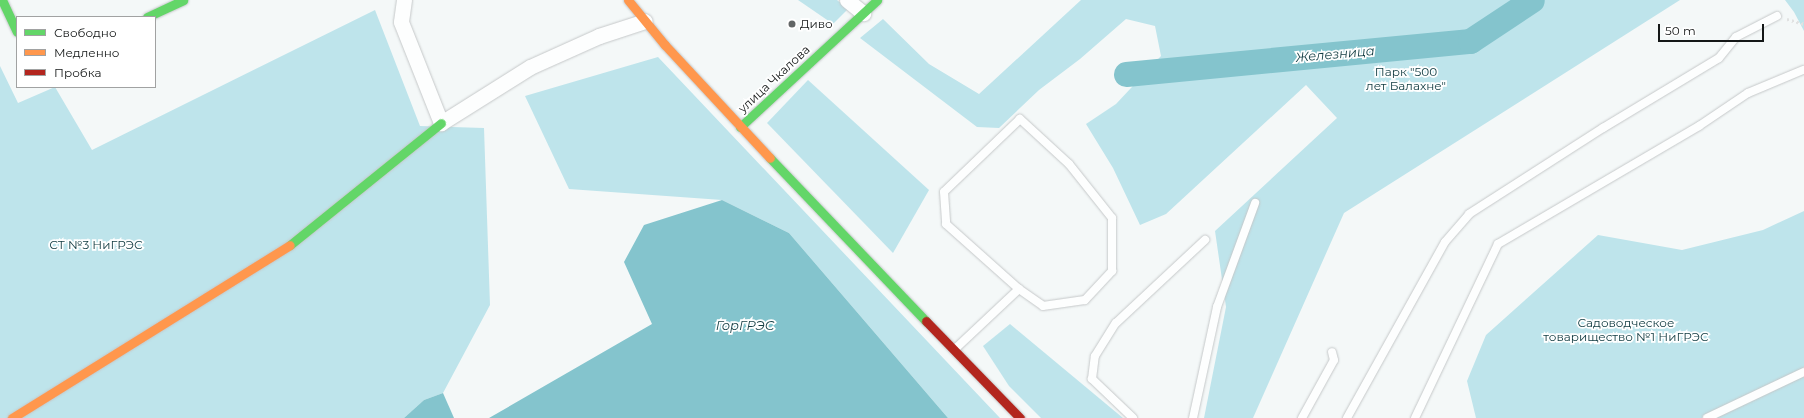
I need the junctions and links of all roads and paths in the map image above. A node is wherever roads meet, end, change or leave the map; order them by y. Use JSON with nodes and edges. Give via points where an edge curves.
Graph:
{"nodes":[{"id":1,"x":2,"y":0,"type":"edge"},
{"id":2,"x":184,"y":0,"type":"edge"},
{"id":3,"x":404,"y":0,"type":"edge"},
{"id":4,"x":628,"y":0,"type":"edge"},
{"id":5,"x":847,"y":0,"type":"edge"},
{"id":6,"x":877,"y":0,"type":"edge"},
{"id":7,"x":863,"y":13,"type":"junction"},
{"id":8,"x":149,"y":16,"type":"edge"},
{"id":9,"x":1778,"y":16,"type":"joint"},
{"id":10,"x":644,"y":21,"type":"junction"},
{"id":11,"x":1804,"y":24,"type":"edge"},
{"id":12,"x":16,"y":30,"type":"edge"},
{"id":13,"x":1803,"y":70,"type":"edge"},
{"id":14,"x":441,"y":123,"type":"junction"},
{"id":15,"x":740,"y":127,"type":"junction"},
{"id":16,"x":1256,"y":203,"type":"dead end"},
{"id":17,"x":1204,"y":240,"type":"dead end"},
{"id":18,"x":1019,"y":289,"type":"junction"},
{"id":19,"x":954,"y":350,"type":"junction"},
{"id":20,"x":1332,"y":352,"type":"dead end"},
{"id":21,"x":1804,"y":372,"type":"edge"},
{"id":22,"x":12,"y":418,"type":"edge"},
{"id":23,"x":1020,"y":418,"type":"edge"},
{"id":24,"x":1133,"y":418,"type":"edge"},
{"id":25,"x":1193,"y":418,"type":"edge"},
{"id":26,"x":1302,"y":418,"type":"edge"},
{"id":27,"x":1348,"y":418,"type":"edge"},
{"id":28,"x":1415,"y":418,"type":"edge"},
{"id":29,"x":1707,"y":418,"type":"edge"}],
"edges":[{"from":1,"to":12,"type":"street"},
{"from":2,"to":8,"type":"street"},
{"from":3,"to":14,"type":"street","via":[[401,22]]},
{"from":4,"to":10,"type":"street"},
{"from":5,"to":7,"type":"street"},
{"from":6,"to":7,"type":"street","name":"улица Чкалова"},
{"from":7,"to":15,"type":"street","name":"улица Чкалова"},
{"from":9,"to":11,"type":"path"},
{"from":9,"to":27,"type":"lane","via":[[1736,37],[1719,58],[1602,128],[1469,214],[1445,242]]},
{"from":10,"to":14,"type":"street","via":[[599,36],[530,67]]},
{"from":10,"to":15,"type":"street"},
{"from":13,"to":28,"type":"lane","via":[[1748,92],[1699,126],[1498,244]]},
{"from":14,"to":22,"type":"street","via":[[298,240]]},
{"from":15,"to":19,"type":"street"},
{"from":16,"to":25,"type":"lane","via":[[1217,307]]},
{"from":17,"to":24,"type":"lane","via":[[1116,323],[1095,356],[1092,379]]},
{"from":18,"to":18,"type":"lane","via":[[1043,306],[1085,300],[1112,271],[1112,218],[1068,164],[1020,119],[944,192],[946,224]]},
{"from":18,"to":19,"type":"lane"},
{"from":19,"to":23,"type":"street"},
{"from":20,"to":26,"type":"lane","via":[[1334,360]]},
{"from":21,"to":29,"type":"lane"}]}
